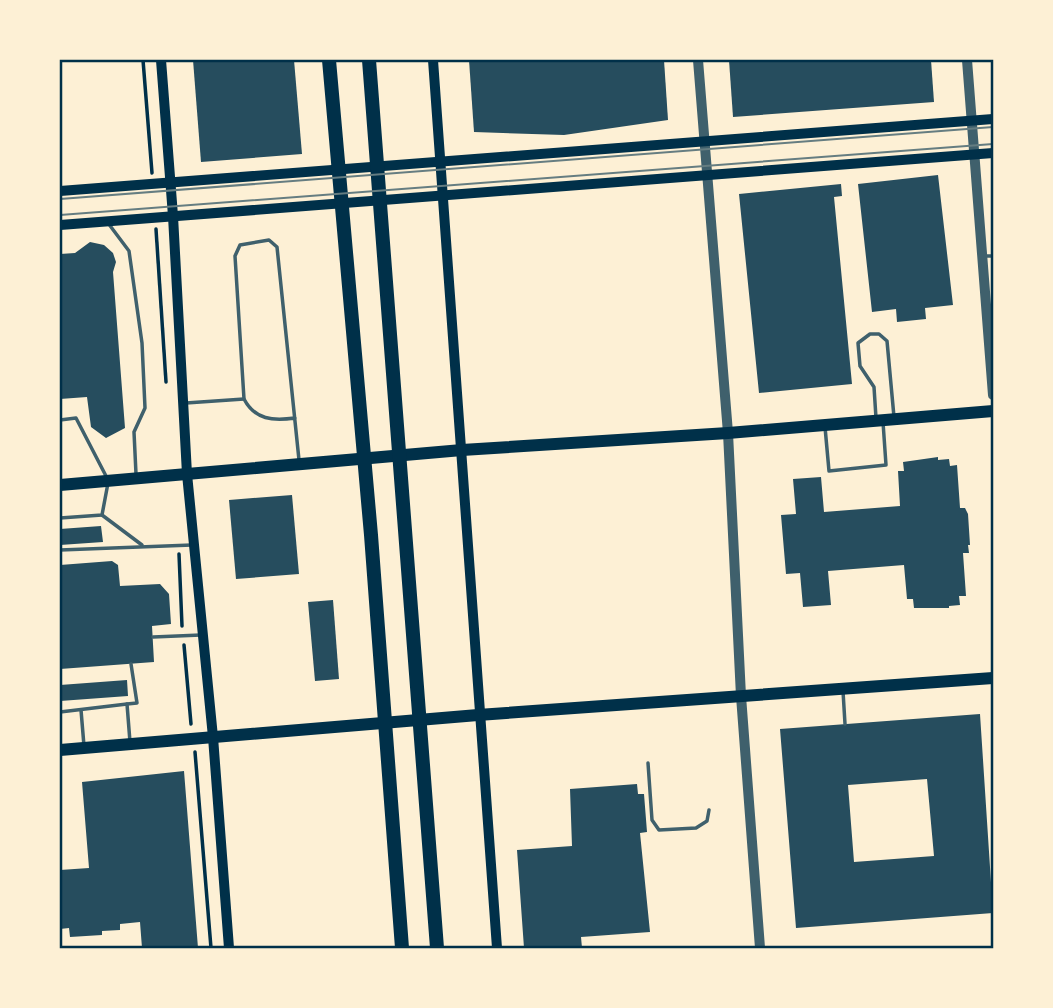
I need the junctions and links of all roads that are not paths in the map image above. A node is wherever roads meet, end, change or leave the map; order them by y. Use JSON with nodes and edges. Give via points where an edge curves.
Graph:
{"nodes":[{"id":1,"x":161,"y":60,"type":"edge"},
{"id":2,"x":329,"y":60,"type":"edge"},
{"id":3,"x":369,"y":60,"type":"edge"},
{"id":4,"x":433,"y":60,"type":"edge"},
{"id":5,"x":698,"y":60,"type":"edge"},
{"id":6,"x":967,"y":60,"type":"edge"},
{"id":7,"x":993,"y":119,"type":"edge"},
{"id":8,"x":972,"y":120,"type":"junction"},
{"id":9,"x":704,"y":139,"type":"junction"},
{"id":10,"x":993,"y":153,"type":"edge"},
{"id":11,"x":975,"y":155,"type":"junction"},
{"id":12,"x":441,"y":161,"type":"junction"},
{"id":13,"x":707,"y":174,"type":"junction"},
{"id":14,"x":170,"y":183,"type":"junction"},
{"id":15,"x":60,"y":191,"type":"edge"},
{"id":16,"x":443,"y":195,"type":"junction"},
{"id":17,"x":173,"y":216,"type":"junction"},
{"id":18,"x":106,"y":222,"type":"junction"},
{"id":19,"x":60,"y":225,"type":"edge"},
{"id":20,"x":988,"y":256,"type":"edge"},
{"id":21,"x":993,"y":395,"type":"edge"},
{"id":22,"x":244,"y":399,"type":"junction"},
{"id":23,"x":184,"y":403,"type":"junction"},
{"id":24,"x":993,"y":411,"type":"edge"},
{"id":25,"x":295,"y":418,"type":"junction"},
{"id":26,"x":60,"y":419,"type":"edge"},
{"id":27,"x":885,"y":420,"type":"junction"},
{"id":28,"x":825,"y":425,"type":"junction"},
{"id":29,"x":728,"y":433,"type":"junction"},
{"id":30,"x":462,"y":450,"type":"junction"},
{"id":31,"x":300,"y":465,"type":"junction"},
{"id":32,"x":187,"y":474,"type":"junction"},
{"id":33,"x":137,"y":478,"type":"junction"},
{"id":34,"x":108,"y":481,"type":"junction"},
{"id":35,"x":60,"y":485,"type":"edge"},
{"id":36,"x":102,"y":515,"type":"junction"},
{"id":37,"x":60,"y":518,"type":"edge"},
{"id":38,"x":194,"y":545,"type":"junction"},
{"id":39,"x":142,"y":546,"type":"junction"},
{"id":40,"x":60,"y":550,"type":"edge"},
{"id":41,"x":203,"y":635,"type":"junction"},
{"id":42,"x":153,"y":637,"type":"dead end"},
{"id":43,"x":131,"y":664,"type":"dead end"},
{"id":44,"x":993,"y":678,"type":"edge"},
{"id":45,"x":843,"y":689,"type":"junction"},
{"id":46,"x":741,"y":696,"type":"junction"},
{"id":47,"x":127,"y":704,"type":"junction"},
{"id":48,"x":81,"y":710,"type":"junction"},
{"id":49,"x":60,"y":712,"type":"edge"},
{"id":50,"x":478,"y":715,"type":"junction"},
{"id":51,"x":845,"y":724,"type":"dead end"},
{"id":52,"x":213,"y":737,"type":"junction"},
{"id":53,"x":130,"y":744,"type":"junction"},
{"id":54,"x":84,"y":748,"type":"junction"},
{"id":55,"x":60,"y":750,"type":"edge"},
{"id":56,"x":648,"y":763,"type":"dead end"},
{"id":57,"x":709,"y":810,"type":"dead end"},
{"id":58,"x":229,"y":948,"type":"edge"},
{"id":59,"x":402,"y":948,"type":"edge"},
{"id":60,"x":438,"y":948,"type":"edge"},
{"id":61,"x":497,"y":948,"type":"edge"},
{"id":62,"x":760,"y":948,"type":"edge"}],
"edges":[{"from":1,"to":14,"type":"main road"},
{"from":2,"to":59,"type":"highway"},
{"from":3,"to":60,"type":"highway"},
{"from":4,"to":12,"type":"main road"},
{"from":5,"to":9,"type":"street"},
{"from":6,"to":8,"type":"street"},
{"from":7,"to":8,"type":"main road"},
{"from":8,"to":9,"type":"main road"},
{"from":8,"to":11,"type":"street"},
{"from":9,"to":12,"type":"main road"},
{"from":9,"to":13,"type":"street"},
{"from":10,"to":11,"type":"main road"},
{"from":11,"to":13,"type":"main road"},
{"from":11,"to":20,"type":"street"},
{"from":12,"to":14,"type":"main road"},
{"from":12,"to":16,"type":"main road"},
{"from":13,"to":16,"type":"main road"},
{"from":13,"to":29,"type":"street"},
{"from":14,"to":15,"type":"main road"},
{"from":14,"to":17,"type":"main road"},
{"from":16,"to":17,"type":"main road"},
{"from":16,"to":30,"type":"main road"},
{"from":17,"to":18,"type":"main road"},
{"from":17,"to":23,"type":"main road"},
{"from":18,"to":19,"type":"main road"},
{"from":18,"to":33,"type":"lane","via":[[129,251],[142,343],[145,408],[134,432]]},
{"from":20,"to":21,"type":"street"},
{"from":22,"to":23,"type":"lane"},
{"from":22,"to":25,"type":"lane","via":[[249,409],[265,419]]},
{"from":22,"to":25,"type":"lane","via":[[235,256],[240,245],[270,240],[277,247]]},
{"from":23,"to":32,"type":"main road"},
{"from":24,"to":27,"type":"main road"},
{"from":25,"to":31,"type":"lane"},
{"from":26,"to":34,"type":"lane","via":[[76,418]]},
{"from":27,"to":27,"type":"lane","via":[[887,341],[870,334],[858,343],[860,366],[874,387]]},
{"from":27,"to":28,"type":"main road"},
{"from":27,"to":28,"type":"lane","via":[[886,465],[829,471]]},
{"from":28,"to":29,"type":"main road"},
{"from":29,"to":30,"type":"main road"},
{"from":29,"to":46,"type":"street"},
{"from":30,"to":31,"type":"main road"},
{"from":30,"to":50,"type":"main road"},
{"from":31,"to":32,"type":"main road"},
{"from":32,"to":33,"type":"main road"},
{"from":32,"to":38,"type":"main road"},
{"from":33,"to":34,"type":"main road"},
{"from":34,"to":35,"type":"main road"},
{"from":34,"to":36,"type":"lane"},
{"from":36,"to":37,"type":"lane"},
{"from":36,"to":39,"type":"lane"},
{"from":38,"to":39,"type":"lane"},
{"from":38,"to":41,"type":"main road"},
{"from":39,"to":40,"type":"lane"},
{"from":41,"to":42,"type":"lane"},
{"from":41,"to":52,"type":"main road"},
{"from":43,"to":47,"type":"lane","via":[[137,703]]},
{"from":44,"to":45,"type":"main road"},
{"from":45,"to":46,"type":"main road"},
{"from":45,"to":51,"type":"lane"},
{"from":46,"to":50,"type":"main road"},
{"from":46,"to":62,"type":"street"},
{"from":47,"to":48,"type":"lane"},
{"from":47,"to":53,"type":"lane"},
{"from":48,"to":49,"type":"lane"},
{"from":48,"to":54,"type":"lane"},
{"from":50,"to":52,"type":"main road"},
{"from":50,"to":61,"type":"main road"},
{"from":52,"to":53,"type":"main road"},
{"from":52,"to":58,"type":"main road"},
{"from":53,"to":54,"type":"main road"},
{"from":54,"to":55,"type":"main road"},
{"from":56,"to":57,"type":"lane","via":[[652,820],[659,830],[696,828],[707,821]]}]}
